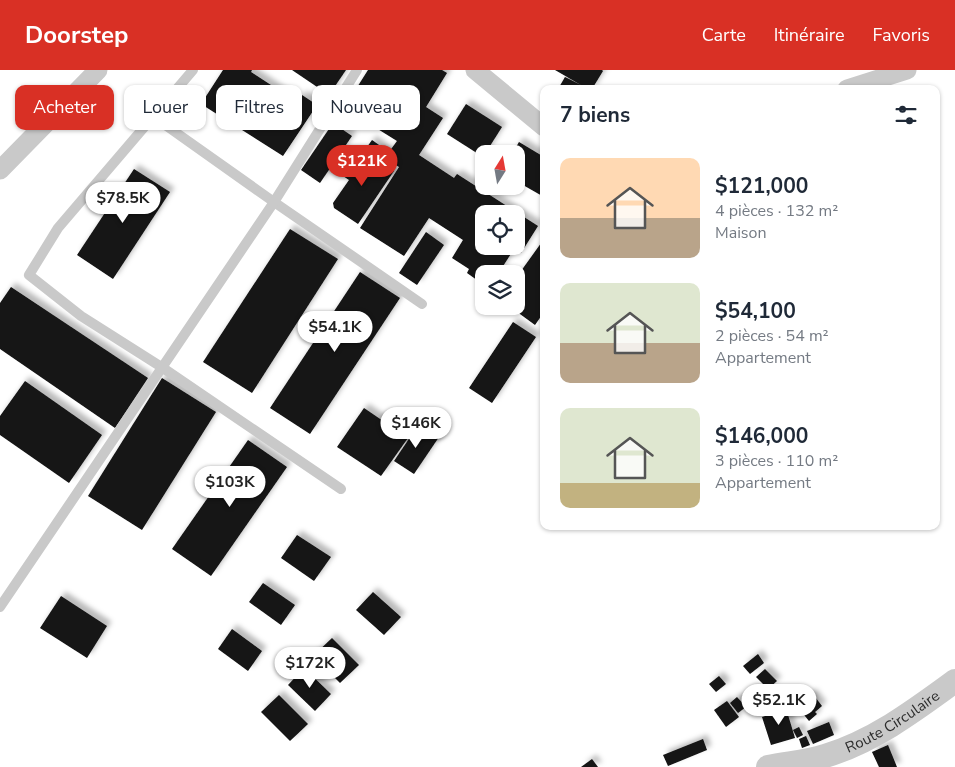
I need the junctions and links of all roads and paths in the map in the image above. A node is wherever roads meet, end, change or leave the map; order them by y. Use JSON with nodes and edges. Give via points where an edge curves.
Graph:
{"nodes":[{"id":1,"x":98,"y":70,"type":"edge"},
{"id":2,"x":193,"y":70,"type":"edge"},
{"id":3,"x":357,"y":70,"type":"edge"},
{"id":4,"x":475,"y":70,"type":"edge"},
{"id":5,"x":907,"y":70,"type":"edge"},
{"id":6,"x":181,"y":85,"type":"edge"},
{"id":7,"x":860,"y":85,"type":"edge"},
{"id":8,"x":540,"y":124,"type":"edge"},
{"id":9,"x":143,"y":130,"type":"edge"},
{"id":10,"x":172,"y":130,"type":"edge"},
{"id":11,"x":0,"y":170,"type":"edge"},
{"id":12,"x":274,"y":202,"type":"junction"},
{"id":13,"x":422,"y":304,"type":"dead end"},
{"id":14,"x":163,"y":368,"type":"junction"},
{"id":15,"x":341,"y":489,"type":"dead end"},
{"id":16,"x":0,"y":607,"type":"edge"},
{"id":17,"x":955,"y":682,"type":"edge"},
{"id":18,"x":768,"y":767,"type":"edge"}],
"edges":[{"from":1,"to":11,"type":"street"},
{"from":2,"to":6,"type":"lane"},
{"from":3,"to":12,"type":"lane"},
{"from":4,"to":8,"type":"street"},
{"from":5,"to":7,"type":"street"},
{"from":9,"to":14,"type":"lane","via":[[58,228],[28,275],[81,316]]},
{"from":10,"to":12,"type":"lane"},
{"from":12,"to":13,"type":"lane"},
{"from":12,"to":14,"type":"lane"},
{"from":14,"to":15,"type":"lane"},
{"from":14,"to":16,"type":"lane"},
{"from":17,"to":18,"type":"street","name":"Route Circulaire","via":[[878,734],[852,746],[824,756]]}]}
